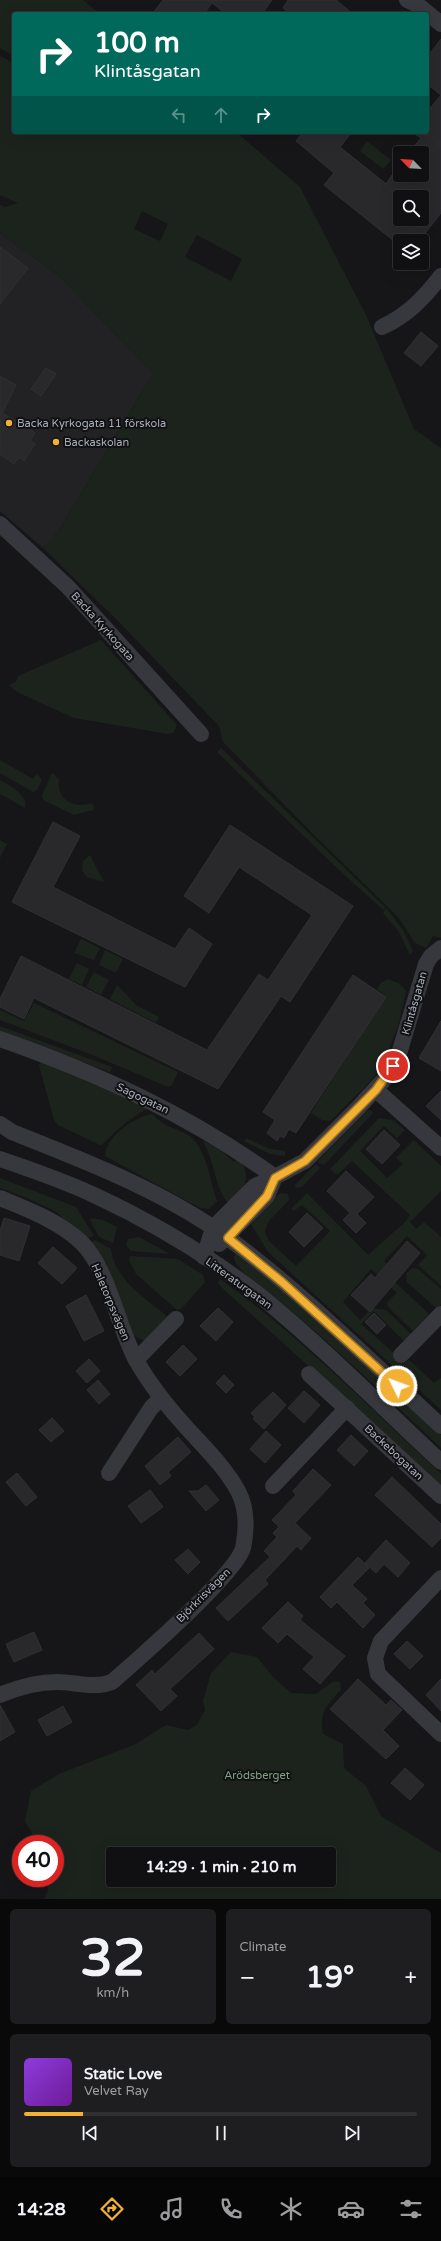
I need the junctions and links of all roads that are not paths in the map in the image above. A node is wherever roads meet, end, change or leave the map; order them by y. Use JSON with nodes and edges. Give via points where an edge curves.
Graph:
{"nodes":[{"id":1,"x":407,"y":0,"type":"edge"},
{"id":2,"x":427,"y":12,"type":"edge"},
{"id":3,"x":429,"y":14,"type":"edge"},
{"id":4,"x":441,"y":24,"type":"edge"},
{"id":5,"x":441,"y":276,"type":"edge"},
{"id":6,"x":382,"y":328,"type":"dead end"},
{"id":7,"x":0,"y":524,"type":"edge"},
{"id":8,"x":201,"y":734,"type":"dead end"},
{"id":9,"x":441,"y":948,"type":"edge"},
{"id":10,"x":0,"y":1039,"type":"edge"},
{"id":11,"x":376,"y":1090,"type":"junction"},
{"id":12,"x":0,"y":1124,"type":"edge"},
{"id":13,"x":441,"y":1148,"type":"edge"},
{"id":14,"x":0,"y":1158,"type":"edge"},
{"id":15,"x":275,"y":1178,"type":"junction"},
{"id":16,"x":0,"y":1198,"type":"edge"},
{"id":17,"x":213,"y":1228,"type":"junction"},
{"id":18,"x":228,"y":1238,"type":"junction"},
{"id":19,"x":204,"y":1257,"type":"junction"},
{"id":20,"x":441,"y":1314,"type":"edge"},
{"id":21,"x":176,"y":1320,"type":"dead end"},
{"id":22,"x":402,"y":1355,"type":"dead end"},
{"id":23,"x":136,"y":1360,"type":"junction"},
{"id":24,"x":309,"y":1374,"type":"dead end"},
{"id":25,"x":161,"y":1398,"type":"junction"},
{"id":26,"x":347,"y":1408,"type":"junction"},
{"id":27,"x":441,"y":1426,"type":"edge"},
{"id":28,"x":441,"y":1462,"type":"edge"},
{"id":29,"x":109,"y":1473,"type":"dead end"},
{"id":30,"x":273,"y":1486,"type":"dead end"},
{"id":31,"x":441,"y":1496,"type":"edge"},
{"id":32,"x":441,"y":1578,"type":"edge"},
{"id":33,"x":0,"y":1695,"type":"edge"},
{"id":34,"x":441,"y":1734,"type":"edge"}],
"edges":[{"from":1,"to":2,"type":"street","via":[[418,4]]},
{"from":3,"to":4,"type":"street"},
{"from":5,"to":6,"type":"street","via":[[418,304]]},
{"from":7,"to":8,"type":"street","name":"Backa Kyrkogata","via":[[68,587]]},
{"from":9,"to":11,"type":"street","name":"Klintåsgatan","via":[[426,964],[398,1057]]},
{"from":10,"to":15,"type":"street","name":"Sagogatan","via":[[78,1067],[167,1109],[233,1147]]},
{"from":11,"to":13,"type":"street"},
{"from":11,"to":15,"type":"street","name":"Klintåsgatan","via":[[305,1161]]},
{"from":12,"to":17,"type":"street","via":[[12,1132],[142,1187]]},
{"from":14,"to":19,"type":"street","name":"Litteraturgatan","via":[[96,1196],[155,1227]]},
{"from":15,"to":17,"type":"street","name":"Klintåsgatan","via":[[255,1186]]},
{"from":15,"to":18,"type":"street","via":[[267,1196]]},
{"from":16,"to":23,"type":"street","name":"Haletorpsvägen","via":[[36,1212],[82,1243],[96,1264]]},
{"from":17,"to":18,"type":"street"},
{"from":17,"to":19,"type":"street"},
{"from":18,"to":19,"type":"street"},
{"from":18,"to":27,"type":"street","via":[[282,1282]]},
{"from":19,"to":28,"type":"street","name":"Litteraturgatan","via":[[263,1299],[340,1366]]},
{"from":20,"to":22,"type":"street"},
{"from":21,"to":23,"type":"street"},
{"from":23,"to":25,"type":"street","name":"Björkrisvägen"},
{"from":24,"to":26,"type":"street","name":"Backebogatan"},
{"from":25,"to":29,"type":"street","via":[[151,1408]]},
{"from":25,"to":33,"type":"street","name":"Björkrisvägen","via":[[208,1450],[238,1491],[246,1521],[242,1549],[238,1558],[223,1578],[112,1682],[96,1686],[59,1682],[31,1683]]},
{"from":26,"to":30,"type":"street"},
{"from":26,"to":31,"type":"street","name":"Backebogatan"},
{"from":32,"to":34,"type":"street","via":[[381,1641],[375,1658],[378,1674]]}]}
